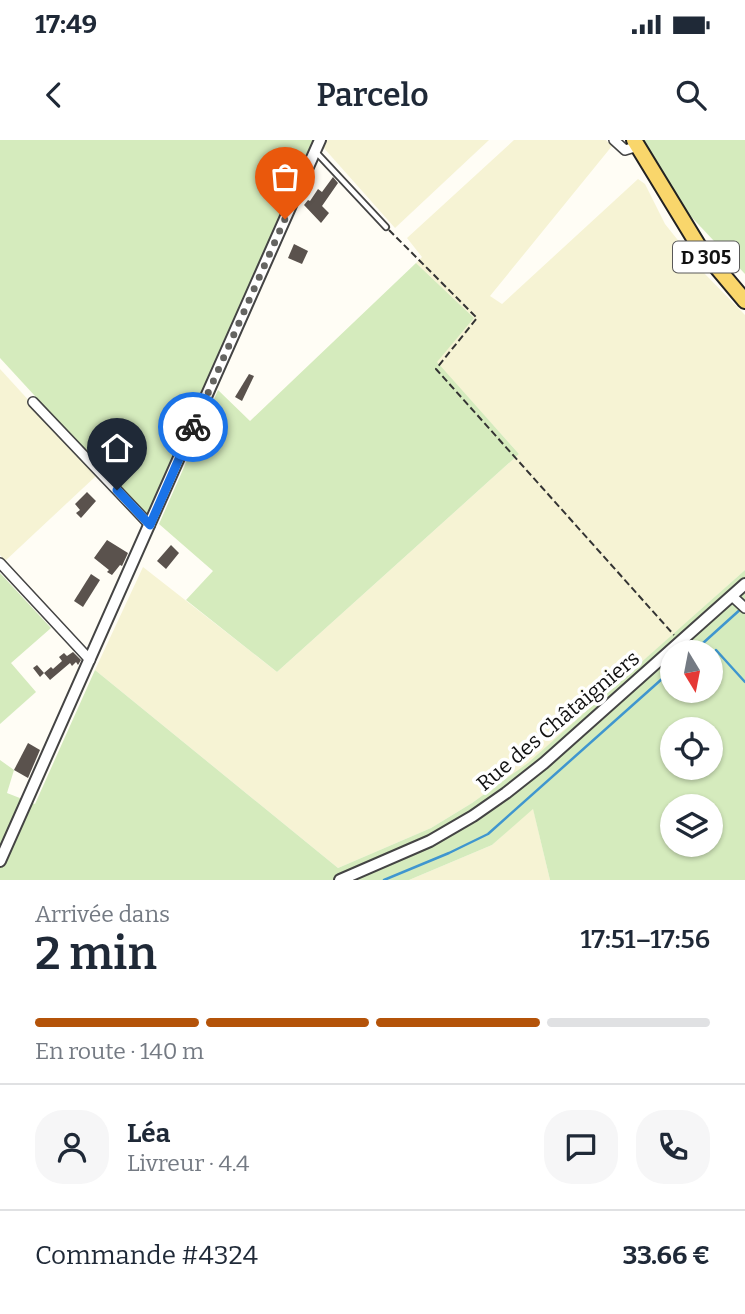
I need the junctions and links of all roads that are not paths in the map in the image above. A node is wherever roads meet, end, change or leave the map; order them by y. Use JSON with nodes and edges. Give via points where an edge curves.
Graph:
{"nodes":[{"id":1,"x":614,"y":140,"type":"edge"},
{"id":2,"x":636,"y":143,"type":"edge"},
{"id":3,"x":317,"y":145,"type":"edge"},
{"id":4,"x":386,"y":227,"type":"road end"},
{"id":5,"x":745,"y":301,"type":"edge"},
{"id":6,"x":33,"y":402,"type":"dead end"},
{"id":7,"x":150,"y":525,"type":"junction"},
{"id":8,"x":0,"y":563,"type":"edge"},
{"id":9,"x":745,"y":584,"type":"edge"},
{"id":10,"x":740,"y":604,"type":"edge"},
{"id":11,"x":90,"y":660,"type":"junction"},
{"id":12,"x":0,"y":861,"type":"edge"},
{"id":13,"x":340,"y":880,"type":"edge"}],
"edges":[{"from":1,"to":2,"type":"street","via":[[625,150]]},
{"from":2,"to":5,"type":"main road","number":"D 305","via":[[705,256]]},
{"from":3,"to":4,"type":"lane"},
{"from":3,"to":7,"type":"street"},
{"from":6,"to":7,"type":"street"},
{"from":7,"to":11,"type":"street"},
{"from":8,"to":11,"type":"street"},
{"from":9,"to":10,"type":"street","name":"Rue des Châtaigniers"},
{"from":10,"to":13,"type":"street","name":"Rue des Châtaigniers","via":[[680,642],[544,763],[484,809],[430,841]]},
{"from":11,"to":12,"type":"street"}]}
